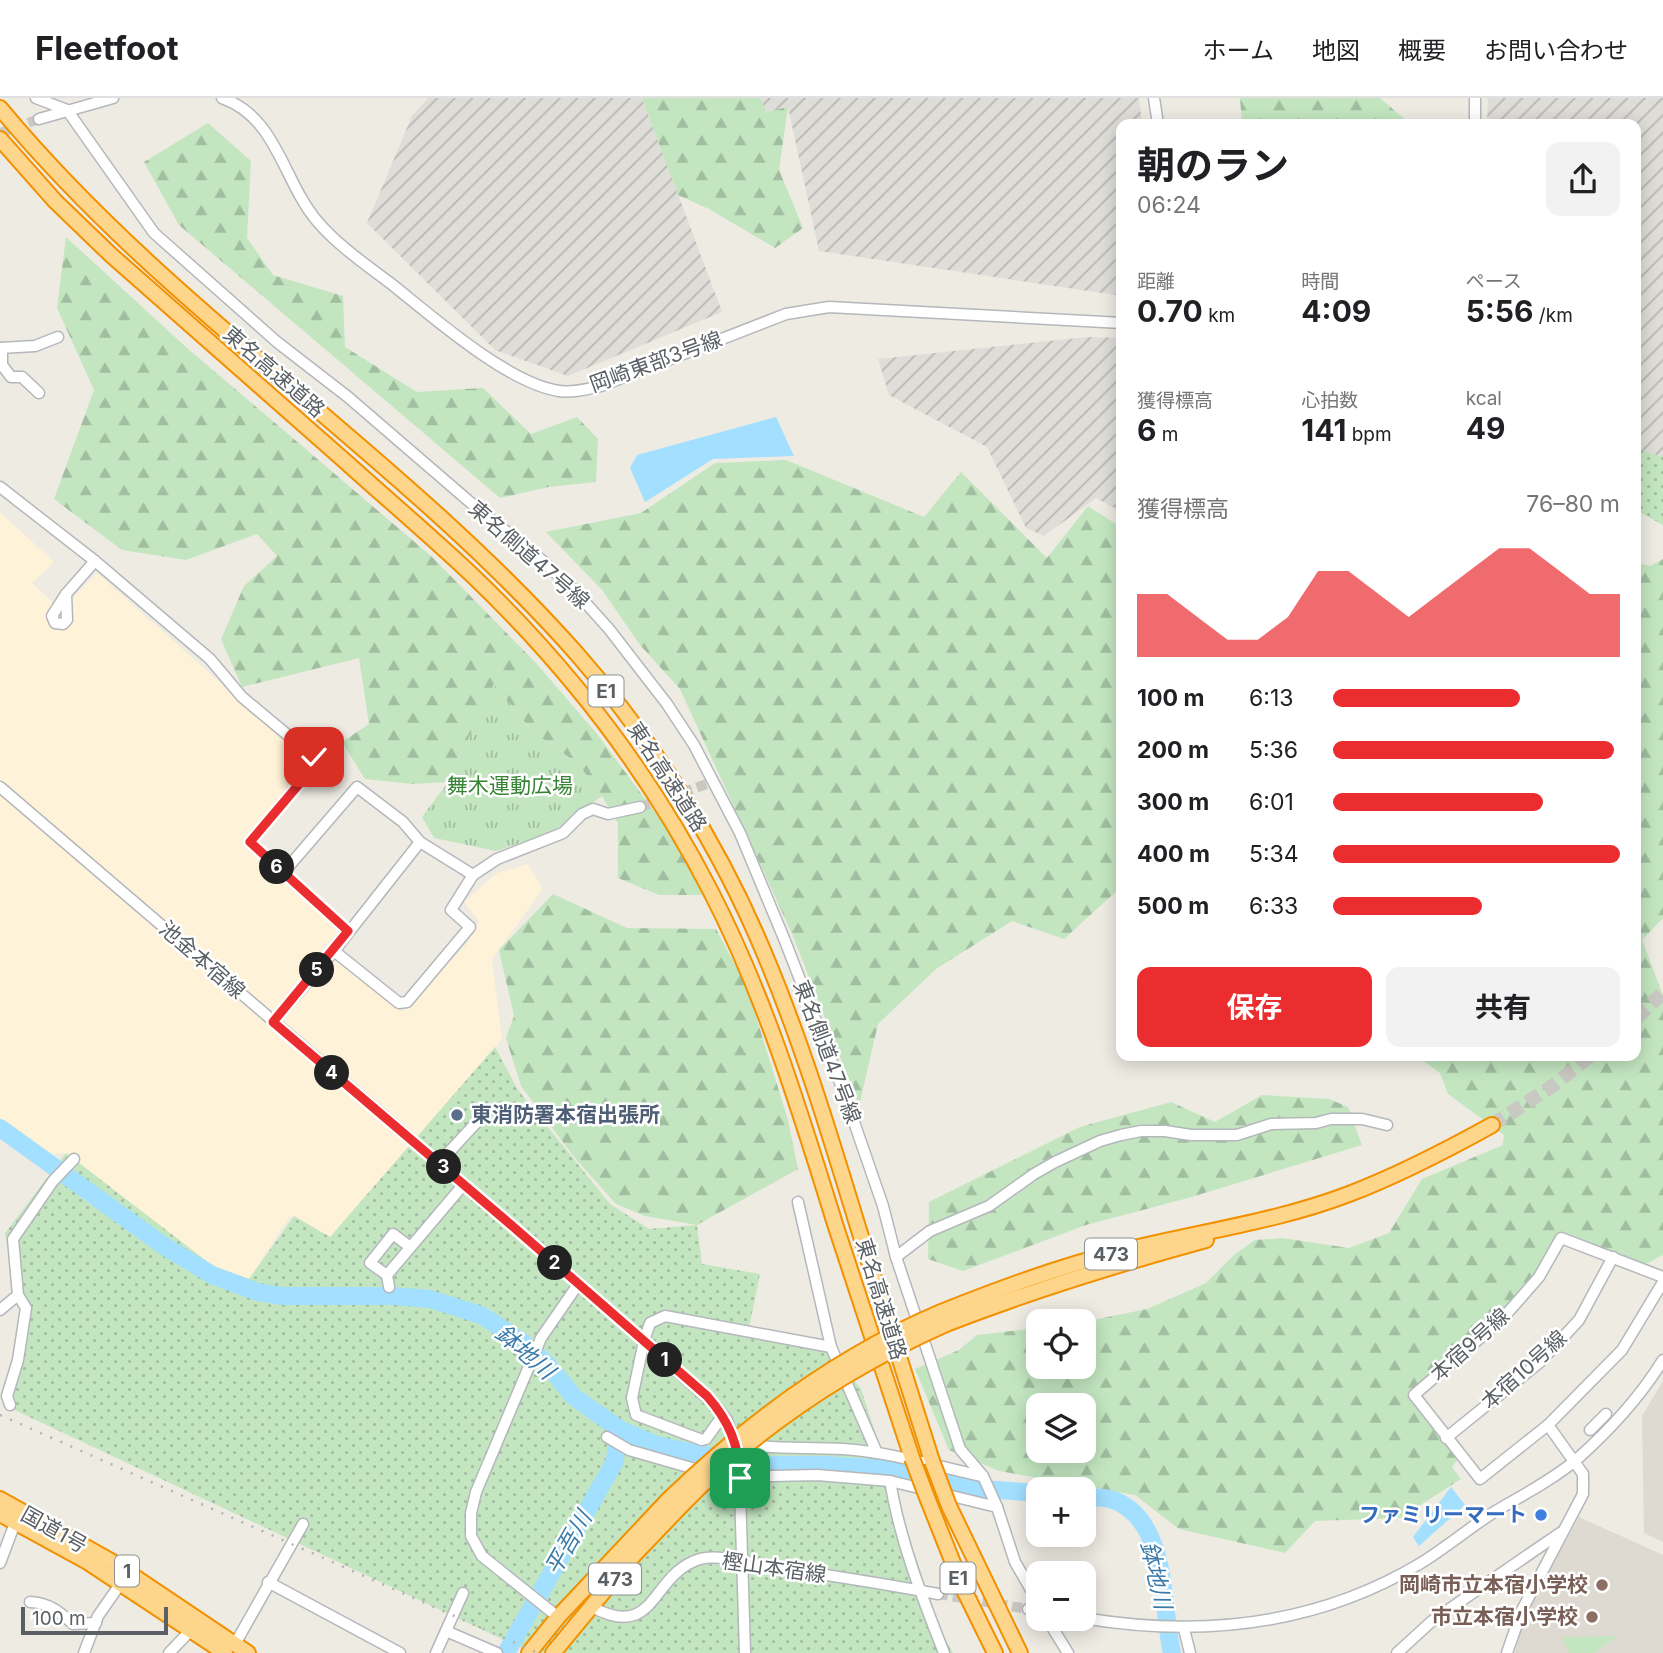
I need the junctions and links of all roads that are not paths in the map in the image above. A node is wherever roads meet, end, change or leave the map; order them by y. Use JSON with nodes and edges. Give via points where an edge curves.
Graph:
{"nodes":[{"id":1,"x":36,"y":98,"type":"edge"},
{"id":2,"x":113,"y":98,"type":"edge"},
{"id":3,"x":222,"y":98,"type":"edge"},
{"id":4,"x":1154,"y":98,"type":"edge"},
{"id":5,"x":1475,"y":98,"type":"edge"},
{"id":6,"x":0,"y":108,"type":"edge"},
{"id":7,"x":67,"y":110,"type":"junction"},
{"id":8,"x":39,"y":119,"type":"tunnel mouth"},
{"id":9,"x":1157,"y":119,"type":"edge"},
{"id":10,"x":1475,"y":119,"type":"edge"},
{"id":11,"x":0,"y":139,"type":"edge"},
{"id":12,"x":1116,"y":323,"type":"edge"},
{"id":13,"x":58,"y":337,"type":"dead end"},
{"id":14,"x":1,"y":348,"type":"edge"},
{"id":15,"x":39,"y":393,"type":"dead end"},
{"id":16,"x":0,"y":487,"type":"edge"},
{"id":17,"x":95,"y":561,"type":"junction"},
{"id":18,"x":66,"y":593,"type":"dead end"},
{"id":19,"x":0,"y":787,"type":"edge"},
{"id":20,"x":640,"y":807,"type":"tunnel mouth"},
{"id":21,"x":420,"y":842,"type":"junction"},
{"id":22,"x":283,"y":873,"type":"junction"},
{"id":23,"x":473,"y":875,"type":"junction"},
{"id":24,"x":348,"y":931,"type":"junction"},
{"id":25,"x":334,"y":951,"type":"junction"},
{"id":26,"x":273,"y":1022,"type":"junction"},
{"id":27,"x":487,"y":1111,"type":"dead end"},
{"id":28,"x":1387,"y":1125,"type":"dead end"},
{"id":29,"x":1492,"y":1125,"type":"tunnel mouth"},
{"id":30,"x":74,"y":1160,"type":"dead end"},
{"id":31,"x":439,"y":1163,"type":"junction"},
{"id":32,"x":464,"y":1184,"type":"junction"},
{"id":33,"x":797,"y":1202,"type":"dead end"},
{"id":34,"x":410,"y":1247,"type":"junction"},
{"id":35,"x":896,"y":1257,"type":"junction"},
{"id":36,"x":1613,"y":1258,"type":"junction"},
{"id":37,"x":387,"y":1275,"type":"junction"},
{"id":38,"x":1663,"y":1279,"type":"edge"},
{"id":39,"x":579,"y":1283,"type":"junction"},
{"id":40,"x":389,"y":1287,"type":"dead end"},
{"id":41,"x":18,"y":1296,"type":"junction"},
{"id":42,"x":0,"y":1310,"type":"edge"},
{"id":43,"x":644,"y":1341,"type":"junction"},
{"id":44,"x":831,"y":1347,"type":"junction"},
{"id":45,"x":1663,"y":1360,"type":"edge"},
{"id":46,"x":9,"y":1405,"type":"dead end"},
{"id":47,"x":1606,"y":1414,"type":"dead end"},
{"id":48,"x":723,"y":1415,"type":"junction"},
{"id":49,"x":1548,"y":1425,"type":"junction"},
{"id":50,"x":1590,"y":1430,"type":"dead end"},
{"id":51,"x":607,"y":1437,"type":"dead end"},
{"id":52,"x":1446,"y":1437,"type":"junction"},
{"id":53,"x":736,"y":1444,"type":"junction"},
{"id":54,"x":877,"y":1453,"type":"junction"},
{"id":55,"x":1574,"y":1461,"type":"junction"},
{"id":56,"x":983,"y":1476,"type":"junction"},
{"id":57,"x":740,"y":1478,"type":"junction"},
{"id":58,"x":890,"y":1481,"type":"junction"},
{"id":59,"x":0,"y":1499,"type":"edge"},
{"id":60,"x":674,"y":1503,"type":"junction"},
{"id":61,"x":997,"y":1507,"type":"junction"},
{"id":62,"x":0,"y":1514,"type":"edge"},
{"id":63,"x":15,"y":1522,"type":"junction"},
{"id":64,"x":303,"y":1524,"type":"dead end"},
{"id":65,"x":1563,"y":1531,"type":"junction"},
{"id":66,"x":742,"y":1562,"type":"junction"},
{"id":67,"x":0,"y":1563,"type":"edge"},
{"id":68,"x":1026,"y":1581,"type":"edge"},
{"id":69,"x":268,"y":1582,"type":"junction"},
{"id":70,"x":121,"y":1583,"type":"junction"},
{"id":71,"x":920,"y":1590,"type":"junction"},
{"id":72,"x":463,"y":1592,"type":"dead end"},
{"id":73,"x":938,"y":1594,"type":"tunnel mouth"},
{"id":74,"x":30,"y":1602,"type":"dead end"},
{"id":75,"x":592,"y":1608,"type":"junction"},
{"id":76,"x":553,"y":1614,"type":"junction"},
{"id":77,"x":1096,"y":1620,"type":"edge"},
{"id":78,"x":96,"y":1623,"type":"junction"},
{"id":79,"x":1182,"y":1629,"type":"junction"},
{"id":80,"x":191,"y":1630,"type":"junction"},
{"id":81,"x":446,"y":1631,"type":"junction"},
{"id":82,"x":1054,"y":1631,"type":"edge"},
{"id":83,"x":230,"y":1649,"type":"edge"},
{"id":84,"x":84,"y":1653,"type":"edge"},
{"id":85,"x":169,"y":1653,"type":"edge"},
{"id":86,"x":248,"y":1653,"type":"edge"},
{"id":87,"x":400,"y":1653,"type":"edge"},
{"id":88,"x":436,"y":1653,"type":"edge"},
{"id":89,"x":496,"y":1653,"type":"edge"},
{"id":90,"x":529,"y":1653,"type":"edge"},
{"id":91,"x":553,"y":1653,"type":"edge"},
{"id":92,"x":745,"y":1653,"type":"edge"},
{"id":93,"x":944,"y":1653,"type":"edge"},
{"id":94,"x":995,"y":1653,"type":"edge"},
{"id":95,"x":1020,"y":1653,"type":"edge"},
{"id":96,"x":1068,"y":1653,"type":"edge"},
{"id":97,"x":1190,"y":1653,"type":"edge"},
{"id":98,"x":1397,"y":1653,"type":"edge"},
{"id":99,"x":1507,"y":1653,"type":"edge"}],
"edges":[{"from":1,"to":7,"type":"street"},
{"from":2,"to":7,"type":"street"},
{"from":3,"to":12,"type":"street","name":"岡崎東部3号線","via":[[249,112],[264,128],[318,223],[364,263],[463,340],[535,384],[560,391],[601,386],[786,314],[829,307]]},
{"from":4,"to":9,"type":"street"},
{"from":5,"to":10,"type":"street"},
{"from":6,"to":95,"type":"highway","name":"東名高速道路","number":"E1","bridge":true,"via":[[96,214],[517,590],[580,657],[664,767],[764,951],[824,1115],[932,1461]]},
{"from":7,"to":8,"type":"street"},
{"from":7,"to":35,"type":"street","name":"東名側道47号線","via":[[154,233],[277,342],[544,562],[609,629],[667,704],[740,833],[785,941],[856,1129]]},
{"from":11,"to":94,"type":"highway","name":"東名高速道路","number":"E1","bridge":true,"via":[[54,201],[111,255],[473,576],[543,648],[625,751],[709,887],[756,989],[912,1458],[963,1588]]},
{"from":13,"to":14,"type":"street","via":[[35,346]]},
{"from":14,"to":15,"type":"street","via":[[2,365],[11,377],[22,377]]},
{"from":16,"to":17,"type":"street"},
{"from":17,"to":18,"type":"street"},
{"from":17,"to":22,"type":"street","via":[[210,659],[242,697],[314,757],[317,763],[250,842]]},
{"from":19,"to":26,"type":"street","name":"池金本宿線"},
{"from":20,"to":23,"type":"street","via":[[608,814],[593,809],[563,832],[497,859]]},
{"from":21,"to":22,"type":"street","via":[[403,822],[357,787]]},
{"from":21,"to":23,"type":"street"},
{"from":21,"to":24,"type":"street"},
{"from":22,"to":24,"type":"street"},
{"from":23,"to":25,"type":"street","via":[[451,909],[470,927],[407,1002],[398,1003]]},
{"from":24,"to":25,"type":"street"},
{"from":25,"to":26,"type":"street"},
{"from":26,"to":31,"type":"street","name":"池金本宿線"},
{"from":27,"to":31,"type":"street"},
{"from":28,"to":35,"type":"street","via":[[1331,1119],[1271,1124],[1237,1135],[1165,1131],[1122,1135],[1055,1162],[989,1206],[930,1231]]},
{"from":29,"to":60,"type":"highway","number":"473","bridge":true,"via":[[1411,1168],[1347,1195],[1117,1252],[997,1290],[943,1318],[902,1329],[857,1353],[741,1433]]},
{"from":30,"to":41,"type":"street","via":[[13,1239]]},
{"from":31,"to":32,"type":"street"},
{"from":32,"to":34,"type":"street"},
{"from":32,"to":39,"type":"street"},
{"from":33,"to":44,"type":"street"},
{"from":34,"to":37,"type":"street"},
{"from":34,"to":37,"type":"street","via":[[393,1234],[370,1262]]},
{"from":35,"to":56,"type":"street","name":"東名側道47号線","via":[[960,1449]]},
{"from":36,"to":38,"type":"street","name":"本宿9号線"},
{"from":36,"to":52,"type":"street","name":"本宿10号線","via":[[1579,1320],[1556,1345]]},
{"from":36,"to":52,"type":"street","name":"本宿9号線","via":[[1561,1238],[1539,1277],[1503,1318],[1414,1395]]},
{"from":37,"to":40,"type":"street"},
{"from":38,"to":49,"type":"street","via":[[1622,1350]]},
{"from":39,"to":43,"type":"street"},
{"from":39,"to":76,"type":"street","via":[[541,1338],[471,1513],[471,1536],[482,1556]]},
{"from":41,"to":42,"type":"street"},
{"from":41,"to":46,"type":"street","via":[[26,1308],[7,1396]]},
{"from":43,"to":44,"type":"street","via":[[650,1323],[665,1316]]},
{"from":43,"to":48,"type":"street"},
{"from":43,"to":48,"type":"street","via":[[632,1398],[636,1415],[702,1440]]},
{"from":44,"to":54,"type":"street"},
{"from":45,"to":55,"type":"street","via":[[1617,1420]]},
{"from":47,"to":50,"type":"street"},
{"from":48,"to":53,"type":"street"},
{"from":49,"to":52,"type":"street","name":"本宿9号線","via":[[1480,1479]]},
{"from":49,"to":55,"type":"street"},
{"from":51,"to":57,"type":"street","via":[[629,1450]]},
{"from":53,"to":54,"type":"street"},
{"from":53,"to":57,"type":"street"},
{"from":54,"to":56,"type":"street"},
{"from":55,"to":65,"type":"street","via":[[1583,1474],[1583,1494]]},
{"from":55,"to":79,"type":"street","via":[[1422,1563],[1382,1584],[1337,1603],[1253,1623]]},
{"from":56,"to":61,"type":"street","name":"東名側道47号線"},
{"from":57,"to":58,"type":"street","via":[[817,1475]]},
{"from":57,"to":66,"type":"street"},
{"from":58,"to":61,"type":"street"},
{"from":58,"to":71,"type":"street","via":[[895,1513]]},
{"from":59,"to":83,"type":"highway","name":"国道1号","number":"1","via":[[111,1561]]},
{"from":60,"to":75,"type":"highway","number":"473"},
{"from":60,"to":76,"type":"highway","number":"473"},
{"from":61,"to":68,"type":"street","name":"東名側道47号線"},
{"from":62,"to":63,"type":"highway","name":"国道1号","number":"1"},
{"from":63,"to":67,"type":"street"},
{"from":63,"to":70,"type":"highway","name":"国道1号","number":"1"},
{"from":64,"to":69,"type":"street"},
{"from":65,"to":98,"type":"street","via":[[1432,1622]]},
{"from":65,"to":99,"type":"street","via":[[1521,1610]]},
{"from":66,"to":71,"type":"street","name":"樫山本宿線"},
{"from":66,"to":75,"type":"street","name":"樫山本宿線","via":[[704,1558],[689,1563],[674,1573],[644,1611],[631,1617],[617,1618]]},
{"from":66,"to":92,"type":"street"},
{"from":69,"to":83,"type":"street"},
{"from":69,"to":87,"type":"street"},
{"from":70,"to":78,"type":"street"},
{"from":70,"to":80,"type":"highway","name":"国道1号","number":"1"},
{"from":71,"to":73,"type":"street","name":"樫山本宿線"},
{"from":71,"to":93,"type":"street"},
{"from":72,"to":81,"type":"street"},
{"from":74,"to":78,"type":"street","via":[[42,1602],[73,1624]]},
{"from":75,"to":91,"type":"highway","number":"473"},
{"from":76,"to":90,"type":"highway","number":"473"},
{"from":77,"to":79,"type":"street"},
{"from":78,"to":84,"type":"street"},
{"from":79,"to":97,"type":"street"},
{"from":80,"to":83,"type":"highway","name":"国道1号","number":"1"},
{"from":80,"to":85,"type":"street"},
{"from":81,"to":88,"type":"street"},
{"from":81,"to":89,"type":"street"},
{"from":82,"to":96,"type":"street"},
{"from":83,"to":86,"type":"highway","name":"国道1号","number":"1"}]}
